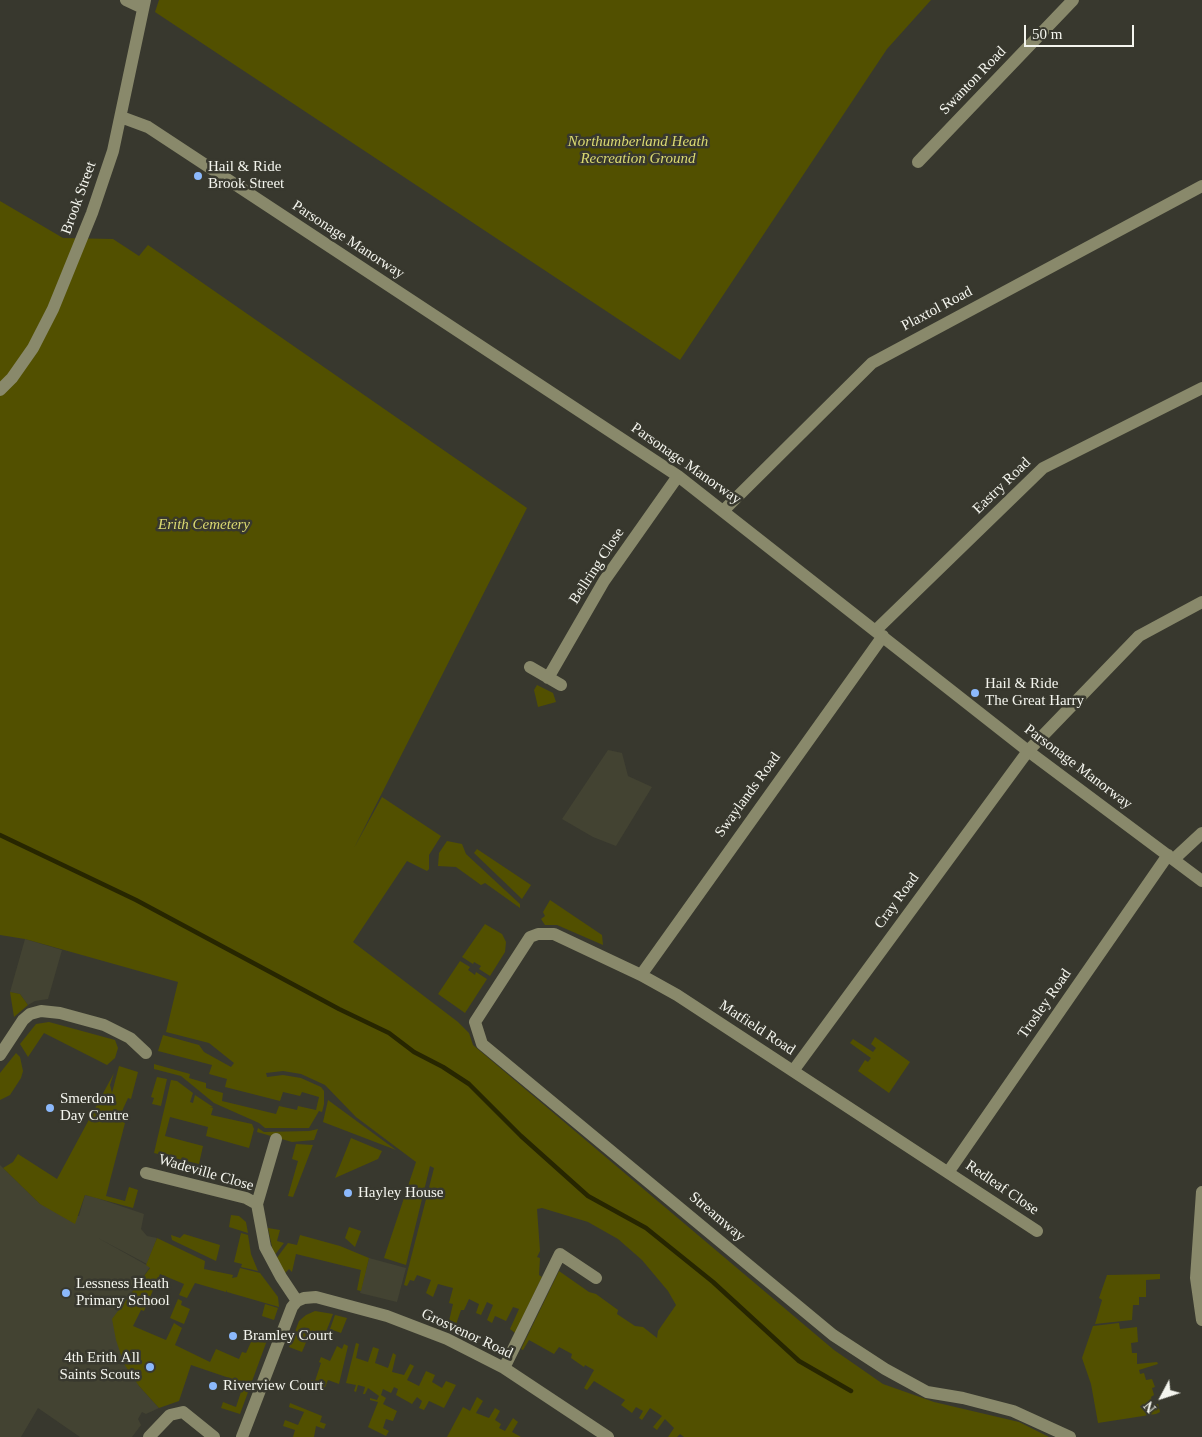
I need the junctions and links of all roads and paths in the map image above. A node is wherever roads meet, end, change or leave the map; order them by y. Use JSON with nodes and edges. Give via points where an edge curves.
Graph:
{"nodes":[{"id":1,"x":126,"y":0,"type":"edge"},
{"id":2,"x":1073,"y":0,"type":"edge"},
{"id":3,"x":144,"y":4,"type":"edge"},
{"id":4,"x":121,"y":117,"type":"junction"},
{"id":5,"x":918,"y":162,"type":"dead end"},
{"id":6,"x":1202,"y":186,"type":"edge"},
{"id":7,"x":1202,"y":388,"type":"edge"},
{"id":8,"x":0,"y":390,"type":"edge"},
{"id":9,"x":678,"y":476,"type":"junction"},
{"id":10,"x":724,"y":510,"type":"junction"},
{"id":11,"x":1202,"y":602,"type":"edge"},
{"id":12,"x":880,"y":632,"type":"junction"},
{"id":13,"x":530,"y":667,"type":"dead end"},
{"id":14,"x":548,"y":678,"type":"junction"},
{"id":15,"x":561,"y":685,"type":"dead end"},
{"id":16,"x":1028,"y":750,"type":"junction"},
{"id":17,"x":1202,"y":833,"type":"edge"},
{"id":18,"x":1171,"y":857,"type":"junction"},
{"id":19,"x":1202,"y":881,"type":"edge"},
{"id":20,"x":538,"y":934,"type":"joint"},
{"id":21,"x":641,"y":975,"type":"junction"},
{"id":22,"x":146,"y":1054,"type":"dead end"},
{"id":23,"x":0,"y":1055,"type":"edge"},
{"id":24,"x":793,"y":1071,"type":"junction"},
{"id":25,"x":276,"y":1139,"type":"dead end"},
{"id":26,"x":949,"y":1171,"type":"junction"},
{"id":27,"x":146,"y":1173,"type":"dead end"},
{"id":28,"x":1202,"y":1192,"type":"edge"},
{"id":29,"x":257,"y":1204,"type":"junction"},
{"id":30,"x":1038,"y":1231,"type":"dead end"},
{"id":31,"x":596,"y":1278,"type":"dead end"},
{"id":32,"x":1199,"y":1278,"type":"edge"},
{"id":33,"x":297,"y":1301,"type":"junction"},
{"id":34,"x":1202,"y":1320,"type":"edge"},
{"id":35,"x":504,"y":1368,"type":"junction"},
{"id":36,"x":149,"y":1437,"type":"edge"},
{"id":37,"x":214,"y":1437,"type":"edge"},
{"id":38,"x":242,"y":1437,"type":"edge"},
{"id":39,"x":608,"y":1437,"type":"edge"},
{"id":40,"x":1070,"y":1437,"type":"edge"}],
"edges":[{"from":1,"to":3,"type":"street"},
{"from":2,"to":5,"type":"street","name":"Swanton Road"},
{"from":3,"to":4,"type":"street","name":"Brook Street"},
{"from":4,"to":8,"type":"street","name":"Brook Street","via":[[92,213],[53,309],[33,348]]},
{"from":4,"to":9,"type":"street","name":"Parsonage Manorway","via":[[148,127]]},
{"from":6,"to":10,"type":"street","name":"Plaxtol Road","via":[[872,363]]},
{"from":7,"to":12,"type":"street","name":"Eastry Road","via":[[1043,468]]},
{"from":9,"to":10,"type":"street","name":"Parsonage Manorway"},
{"from":9,"to":14,"type":"street","name":"Bellring Close","via":[[604,580]]},
{"from":10,"to":12,"type":"street","name":"Parsonage Manorway"},
{"from":11,"to":16,"type":"street","name":"Cray Road","via":[[1139,636]]},
{"from":12,"to":16,"type":"street","name":"Parsonage Manorway"},
{"from":12,"to":21,"type":"street","name":"Swaylands Road"},
{"from":13,"to":14,"type":"street"},
{"from":14,"to":15,"type":"street"},
{"from":16,"to":18,"type":"street","name":"Parsonage Manorway"},
{"from":16,"to":24,"type":"street","name":"Cray Road"},
{"from":17,"to":18,"type":"street","name":"Trosley Road"},
{"from":18,"to":19,"type":"street","name":"Parsonage Manorway"},
{"from":18,"to":26,"type":"street","name":"Trosley Road"},
{"from":20,"to":21,"type":"street","name":"Matfield Road","via":[[554,934]]},
{"from":20,"to":40,"type":"street","name":"Streamway","via":[[530,937],[475,1022],[482,1044],[833,1335],[927,1392],[1013,1411]]},
{"from":21,"to":24,"type":"street","name":"Matfield Road"},
{"from":22,"to":23,"type":"street","via":[[130,1038],[104,1025],[41,1011],[23,1020]]},
{"from":24,"to":26,"type":"street","name":"Matfield Road"},
{"from":25,"to":29,"type":"street","name":"Wadeville Close"},
{"from":26,"to":30,"type":"street","name":"Redleaf Close"},
{"from":27,"to":29,"type":"street","name":"Wadeville Close","via":[[246,1198]]},
{"from":28,"to":32,"type":"street"},
{"from":29,"to":33,"type":"street","name":"Wadeville Close","via":[[265,1247]]},
{"from":31,"to":35,"type":"street","via":[[560,1254]]},
{"from":32,"to":34,"type":"street"},
{"from":33,"to":35,"type":"street","name":"Grosvenor Road","via":[[316,1297],[387,1316],[447,1339]]},
{"from":33,"to":38,"type":"street"},
{"from":35,"to":39,"type":"street","name":"Grosvenor Road"},
{"from":36,"to":37,"type":"street","via":[[170,1415],[183,1412]]}]}
